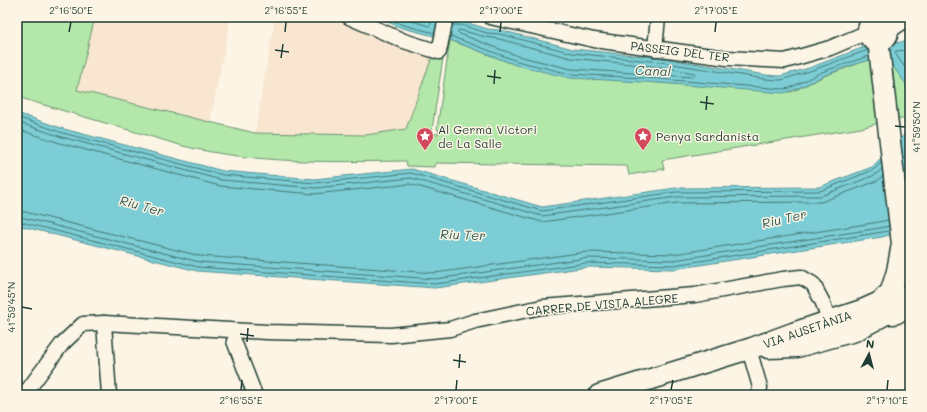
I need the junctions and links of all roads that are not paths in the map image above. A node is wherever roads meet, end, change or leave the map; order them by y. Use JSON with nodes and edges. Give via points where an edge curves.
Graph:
{"nodes":[{"id":1,"x":349,"y":17,"type":"edge"},
{"id":2,"x":490,"y":17,"type":"edge"},
{"id":3,"x":658,"y":17,"type":"edge"},
{"id":4,"x":905,"y":17,"type":"edge"},
{"id":5,"x":446,"y":19,"type":"edge"},
{"id":6,"x":877,"y":30,"type":"edge"},
{"id":7,"x":655,"y":49,"type":"junction"},
{"id":8,"x":895,"y":304,"type":"edge"},
{"id":9,"x":829,"y":321,"type":"junction"},
{"id":10,"x":104,"y":323,"type":"junction"},
{"id":11,"x":234,"y":341,"type":"dead end"},
{"id":12,"x":750,"y":348,"type":"junction"},
{"id":13,"x":24,"y":395,"type":"edge"},
{"id":14,"x":109,"y":395,"type":"edge"},
{"id":15,"x":255,"y":395,"type":"edge"},
{"id":16,"x":599,"y":395,"type":"edge"},
{"id":17,"x":759,"y":395,"type":"edge"}],
"edges":[{"from":1,"to":5,"type":"street","via":[[404,41],[439,52]]},
{"from":2,"to":7,"type":"street","name":"PASSEIG DEL TER","via":[[594,40]]},
{"from":3,"to":7,"type":"street"},
{"from":4,"to":6,"type":"street"},
{"from":6,"to":7,"type":"street","name":"PASSEIG DEL TER","via":[[830,48],[785,61],[727,58]]},
{"from":6,"to":8,"type":"street","via":[[902,244],[906,253],[906,269]]},
{"from":8,"to":9,"type":"street","name":"VIA AUSETÀNIA","via":[[862,310]]},
{"from":8,"to":12,"type":"street","name":"VIA AUSETÀNIA","via":[[855,331],[804,346]]},
{"from":9,"to":10,"type":"street","name":"CARRER DE VISTA ALEGRE","via":[[813,284],[801,277],[695,295],[542,307],[475,321],[450,330],[391,335],[267,332]]},
{"from":9,"to":12,"type":"street","name":"VIA AUSETÀNIA"},
{"from":10,"to":13,"type":"street","name":"CARRER DE VISTA ALEGRE","via":[[83,324],[75,330]]},
{"from":10,"to":14,"type":"street"},
{"from":11,"to":15,"type":"street"},
{"from":12,"to":16,"type":"street","name":"VIA AUSETÀNIA"},
{"from":12,"to":17,"type":"street","via":[[760,386]]}]}
